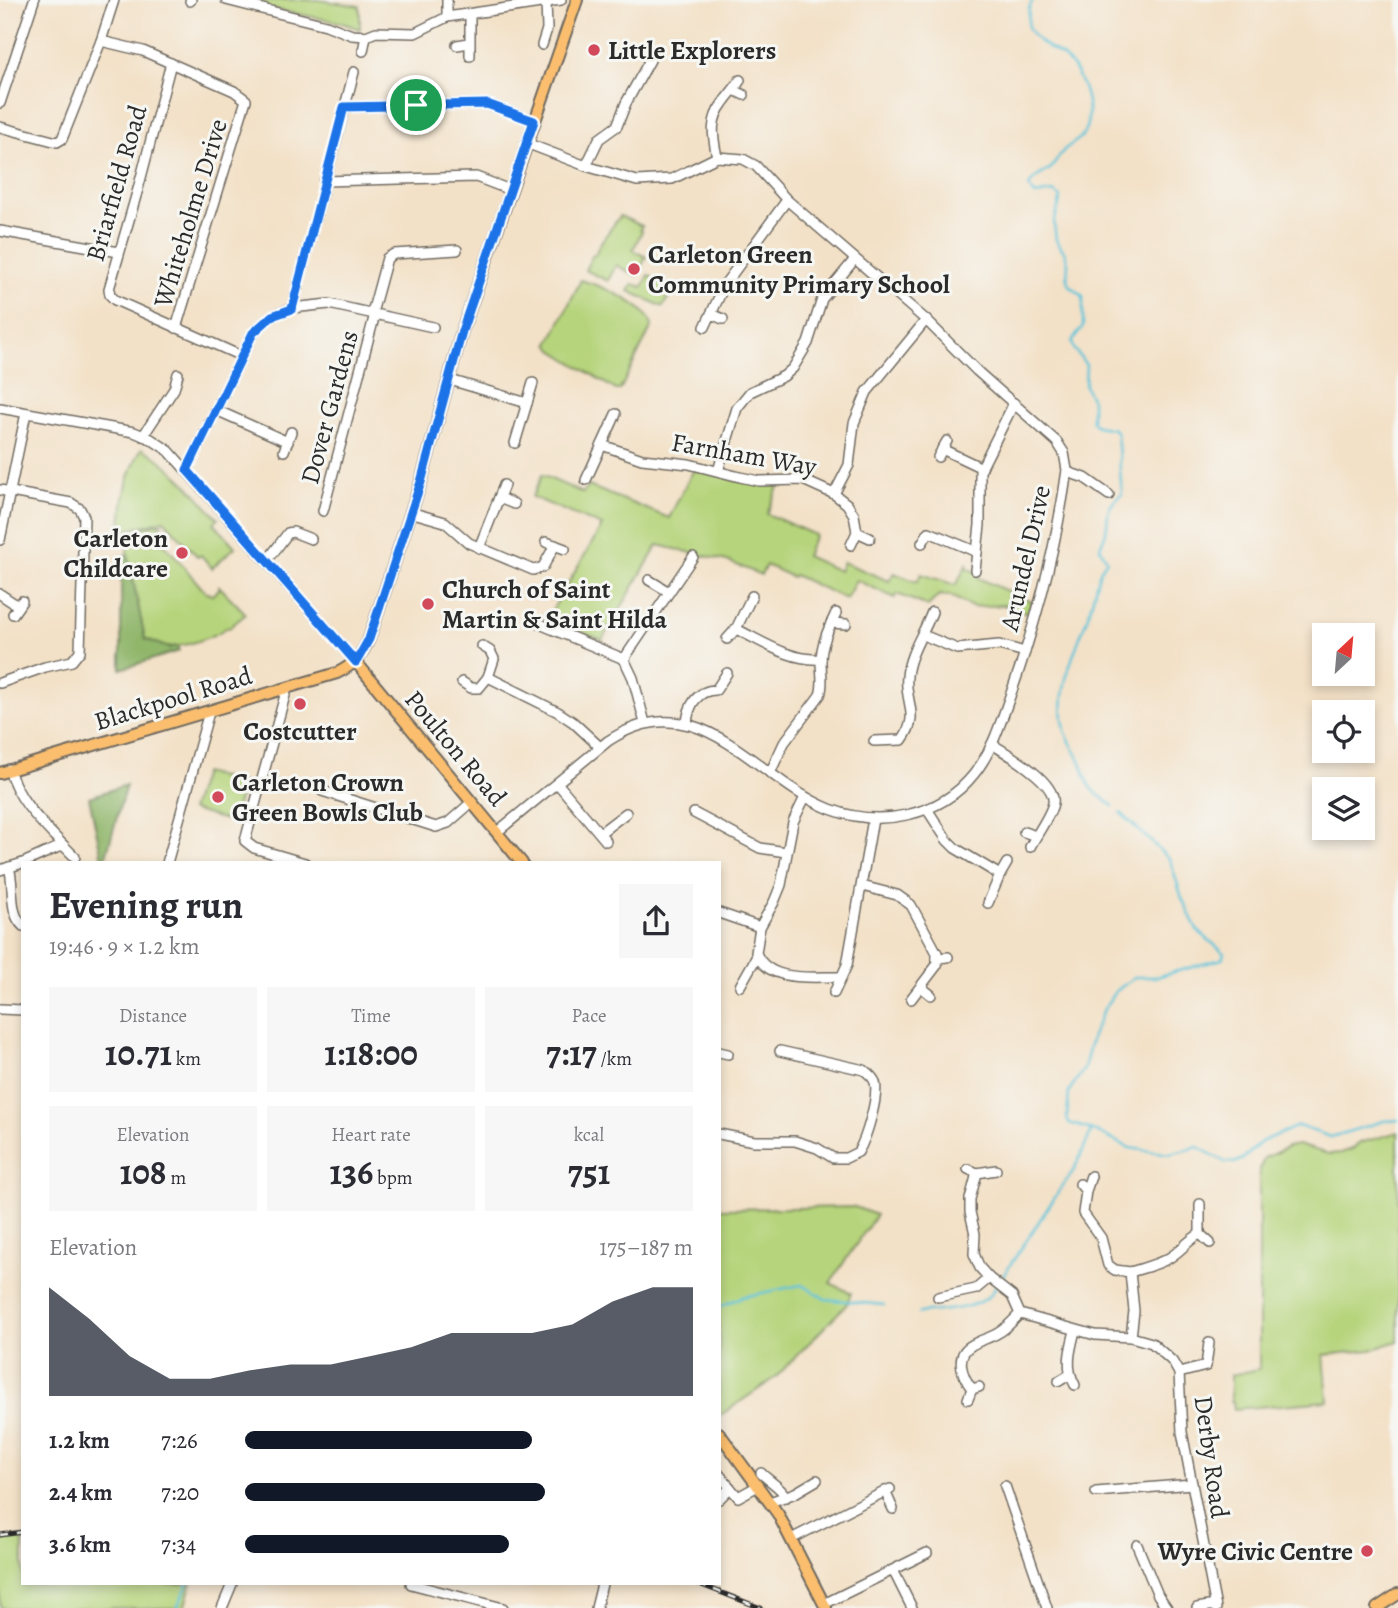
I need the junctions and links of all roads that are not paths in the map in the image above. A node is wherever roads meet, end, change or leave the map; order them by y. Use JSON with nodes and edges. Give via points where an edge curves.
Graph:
{"nodes":[{"id":1,"x":34,"y":0,"type":"edge"},
{"id":2,"x":114,"y":0,"type":"edge"},
{"id":3,"x":226,"y":0,"type":"edge"},
{"id":4,"x":447,"y":0,"type":"edge"},
{"id":5,"x":561,"y":0,"type":"edge"},
{"id":6,"x":577,"y":0,"type":"edge"},
{"id":7,"x":546,"y":2,"type":"junction"},
{"id":8,"x":470,"y":15,"type":"junction"},
{"id":9,"x":447,"y":17,"type":"junction"},
{"id":10,"x":366,"y":36,"type":"junction"},
{"id":11,"x":101,"y":41,"type":"junction"},
{"id":12,"x":469,"y":43,"type":"junction"},
{"id":13,"x":457,"y":45,"type":"dead end"},
{"id":14,"x":542,"y":45,"type":"dead end"},
{"id":15,"x":363,"y":51,"type":"dead end"},
{"id":16,"x":470,"y":56,"type":"dead end"},
{"id":17,"x":650,"y":56,"type":"dead end"},
{"id":18,"x":171,"y":62,"type":"junction"},
{"id":19,"x":354,"y":72,"type":"dead end"},
{"id":20,"x":740,"y":80,"type":"dead end"},
{"id":21,"x":734,"y":90,"type":"junction"},
{"id":22,"x":744,"y":95,"type":"dead end"},
{"id":23,"x":0,"y":103,"type":"edge"},
{"id":24,"x":344,"y":107,"type":"junction"},
{"id":25,"x":534,"y":121,"type":"junction"},
{"id":26,"x":0,"y":128,"type":"edge"},
{"id":27,"x":526,"y":144,"type":"junction"},
{"id":28,"x":717,"y":158,"type":"junction"},
{"id":29,"x":586,"y":166,"type":"junction"},
{"id":30,"x":324,"y":181,"type":"junction"},
{"id":31,"x":510,"y":190,"type":"junction"},
{"id":32,"x":788,"y":200,"type":"junction"},
{"id":33,"x":0,"y":231,"type":"edge"},
{"id":34,"x":457,"y":250,"type":"dead end"},
{"id":35,"x":119,"y":252,"type":"junction"},
{"id":36,"x":855,"y":260,"type":"junction"},
{"id":37,"x":292,"y":309,"type":"junction"},
{"id":38,"x":374,"y":313,"type":"junction"},
{"id":39,"x":711,"y":314,"type":"junction"},
{"id":40,"x":723,"y":319,"type":"dead end"},
{"id":41,"x":926,"y":320,"type":"junction"},
{"id":42,"x":433,"y":327,"type":"dead end"},
{"id":43,"x":705,"y":327,"type":"dead end"},
{"id":44,"x":176,"y":328,"type":"junction"},
{"id":45,"x":242,"y":356,"type":"junction"},
{"id":46,"x":178,"y":374,"type":"dead end"},
{"id":47,"x":450,"y":380,"type":"junction"},
{"id":48,"x":533,"y":383,"type":"dead end"},
{"id":49,"x":527,"y":403,"type":"junction"},
{"id":50,"x":1014,"y":403,"type":"junction"},
{"id":51,"x":0,"y":408,"type":"edge"},
{"id":52,"x":216,"y":410,"type":"junction"},
{"id":53,"x":26,"y":413,"type":"junction"},
{"id":54,"x":616,"y":414,"type":"dead end"},
{"id":55,"x":292,"y":432,"type":"dead end"},
{"id":56,"x":143,"y":436,"type":"junction"},
{"id":57,"x":515,"y":443,"type":"dead end"},
{"id":58,"x":602,"y":445,"type":"junction"},
{"id":59,"x":942,"y":449,"type":"dead end"},
{"id":60,"x":982,"y":468,"type":"junction"},
{"id":61,"x":187,"y":470,"type":"junction"},
{"id":62,"x":718,"y":471,"type":"junction"},
{"id":63,"x":1067,"y":472,"type":"junction"},
{"id":64,"x":586,"y":480,"type":"dead end"},
{"id":65,"x":504,"y":485,"type":"dead end"},
{"id":66,"x":0,"y":490,"type":"edge"},
{"id":67,"x":12,"y":492,"type":"junction"},
{"id":68,"x":834,"y":494,"type":"junction"},
{"id":69,"x":1109,"y":495,"type":"dead end"},
{"id":70,"x":499,"y":498,"type":"junction"},
{"id":71,"x":514,"y":505,"type":"dead end"},
{"id":72,"x":323,"y":511,"type":"dead end"},
{"id":73,"x":410,"y":512,"type":"junction"},
{"id":74,"x":857,"y":532,"type":"junction"},
{"id":75,"x":870,"y":538,"type":"dead end"},
{"id":76,"x":311,"y":539,"type":"dead end"},
{"id":77,"x":0,"y":540,"type":"edge"},
{"id":78,"x":922,"y":543,"type":"dead end"},
{"id":79,"x":555,"y":545,"type":"dead end"},
{"id":80,"x":851,"y":545,"type":"dead end"},
{"id":81,"x":479,"y":548,"type":"junction"},
{"id":82,"x":977,"y":552,"type":"junction"},
{"id":83,"x":693,"y":557,"type":"dead end"},
{"id":84,"x":267,"y":561,"type":"junction"},
{"id":85,"x":975,"y":570,"type":"dead end"},
{"id":86,"x":649,"y":580,"type":"dead end"},
{"id":87,"x":669,"y":592,"type":"junction"},
{"id":88,"x":0,"y":594,"type":"edge"},
{"id":89,"x":759,"y":606,"type":"dead end"},
{"id":90,"x":18,"y":607,"type":"dead end"},
{"id":91,"x":836,"y":612,"type":"dead end"},
{"id":92,"x":932,"y":612,"type":"dead end"},
{"id":93,"x":831,"y":623,"type":"junction"},
{"id":94,"x":540,"y":624,"type":"dead end"},
{"id":95,"x":846,"y":625,"type":"dead end"},
{"id":96,"x":736,"y":629,"type":"junction"},
{"id":97,"x":923,"y":635,"type":"junction"},
{"id":98,"x":727,"y":639,"type":"dead end"},
{"id":99,"x":482,"y":646,"type":"dead end"},
{"id":100,"x":1025,"y":652,"type":"junction"},
{"id":101,"x":624,"y":659,"type":"junction"},
{"id":102,"x":821,"y":659,"type":"junction"},
{"id":103,"x":356,"y":662,"type":"junction"},
{"id":104,"x":727,"y":673,"type":"dead end"},
{"id":105,"x":488,"y":677,"type":"junction"},
{"id":106,"x":462,"y":682,"type":"dead end"},
{"id":107,"x":0,"y":683,"type":"edge"},
{"id":108,"x":287,"y":688,"type":"junction"},
{"id":109,"x":209,"y":712,"type":"junction"},
{"id":110,"x":645,"y":723,"type":"junction"},
{"id":111,"x":687,"y":724,"type":"junction"},
{"id":112,"x":874,"y":741,"type":"dead end"},
{"id":113,"x":992,"y":744,"type":"junction"},
{"id":114,"x":600,"y":747,"type":"junction"},
{"id":115,"x":5,"y":771,"type":"edge"},
{"id":116,"x":770,"y":773,"type":"junction"},
{"id":117,"x":558,"y":784,"type":"junction"},
{"id":118,"x":322,"y":791,"type":"dead end"},
{"id":119,"x":805,"y":797,"type":"junction"},
{"id":120,"x":472,"y":802,"type":"junction"},
{"id":121,"x":927,"y":809,"type":"junction"},
{"id":122,"x":626,"y":813,"type":"dead end"},
{"id":123,"x":694,"y":813,"type":"dead end"},
{"id":124,"x":873,"y":819,"type":"junction"},
{"id":125,"x":497,"y":832,"type":"junction"},
{"id":126,"x":1024,"y":832,"type":"dead end"},
{"id":127,"x":1036,"y":836,"type":"junction"},
{"id":128,"x":63,"y":845,"type":"junction"},
{"id":129,"x":1030,"y":847,"type":"dead end"},
{"id":130,"x":265,"y":851,"type":"junction"},
{"id":131,"x":786,"y":852,"type":"junction"},
{"id":132,"x":75,"y":858,"type":"dead end"},
{"id":133,"x":27,"y":861,"type":"edge"},
{"id":134,"x":168,"y":861,"type":"edge"},
{"id":135,"x":262,"y":861,"type":"edge"},
{"id":136,"x":298,"y":861,"type":"edge"},
{"id":137,"x":520,"y":861,"type":"edge"},
{"id":138,"x":1007,"y":863,"type":"dead end"},
{"id":139,"x":5,"y":869,"type":"edge"},
{"id":140,"x":1000,"y":874,"type":"junction"},
{"id":141,"x":862,"y":886,"type":"junction"},
{"id":142,"x":988,"y":903,"type":"dead end"},
{"id":143,"x":721,"y":914,"type":"edge"},
{"id":144,"x":21,"y":925,"type":"edge"},
{"id":145,"x":760,"y":927,"type":"junction"},
{"id":146,"x":757,"y":956,"type":"junction"},
{"id":147,"x":947,"y":957,"type":"dead end"},
{"id":148,"x":937,"y":958,"type":"junction"},
{"id":149,"x":841,"y":977,"type":"junction"},
{"id":150,"x":740,"y":986,"type":"dead end"},
{"id":151,"x":921,"y":987,"type":"junction"},
{"id":152,"x":834,"y":993,"type":"dead end"},
{"id":153,"x":931,"y":995,"type":"dead end"},
{"id":154,"x":911,"y":999,"type":"dead end"},
{"id":155,"x":0,"y":1009,"type":"edge"},
{"id":156,"x":21,"y":1010,"type":"edge"},
{"id":157,"x":780,"y":1051,"type":"dead end"},
{"id":158,"x":721,"y":1133,"type":"edge"},
{"id":159,"x":996,"y":1170,"type":"dead end"},
{"id":160,"x":1091,"y":1176,"type":"dead end"},
{"id":161,"x":1200,"y":1204,"type":"dead end"},
{"id":162,"x":1200,"y":1234,"type":"junction"},
{"id":163,"x":1210,"y":1244,"type":"dead end"},
{"id":164,"x":1130,"y":1272,"type":"junction"},
{"id":165,"x":991,"y":1280,"type":"junction"},
{"id":166,"x":938,"y":1297,"type":"dead end"},
{"id":167,"x":1020,"y":1314,"type":"junction"},
{"id":168,"x":1075,"y":1331,"type":"junction"},
{"id":169,"x":1131,"y":1336,"type":"junction"},
{"id":170,"x":1209,"y":1343,"type":"dead end"},
{"id":171,"x":1180,"y":1373,"type":"junction"},
{"id":172,"x":1069,"y":1375,"type":"junction"},
{"id":173,"x":1059,"y":1381,"type":"dead end"},
{"id":174,"x":1075,"y":1385,"type":"dead end"},
{"id":175,"x":968,"y":1399,"type":"dead end"},
{"id":176,"x":721,"y":1436,"type":"edge"},
{"id":177,"x":761,"y":1473,"type":"dead end"},
{"id":178,"x":721,"y":1477,"type":"edge"},
{"id":179,"x":817,"y":1480,"type":"dead end"},
{"id":180,"x":1192,"y":1484,"type":"junction"},
{"id":181,"x":758,"y":1486,"type":"junction"},
{"id":182,"x":1005,"y":1486,"type":"dead end"},
{"id":183,"x":730,"y":1488,"type":"junction"},
{"id":184,"x":1096,"y":1492,"type":"dead end"},
{"id":185,"x":721,"y":1497,"type":"edge"},
{"id":186,"x":786,"y":1497,"type":"junction"},
{"id":187,"x":770,"y":1502,"type":"junction"},
{"id":188,"x":893,"y":1509,"type":"dead end"},
{"id":189,"x":791,"y":1539,"type":"junction"},
{"id":190,"x":1137,"y":1545,"type":"dead end"},
{"id":191,"x":927,"y":1553,"type":"dead end"},
{"id":192,"x":892,"y":1570,"type":"junction"},
{"id":193,"x":232,"y":1585,"type":"edge"},
{"id":194,"x":415,"y":1585,"type":"edge"},
{"id":195,"x":602,"y":1585,"type":"edge"},
{"id":196,"x":1398,"y":1594,"type":"edge"},
{"id":197,"x":825,"y":1606,"type":"edge"},
{"id":198,"x":1215,"y":1607,"type":"edge"},
{"id":199,"x":222,"y":1608,"type":"edge"},
{"id":200,"x":503,"y":1608,"type":"edge"},
{"id":201,"x":596,"y":1608,"type":"edge"},
{"id":202,"x":912,"y":1608,"type":"edge"},
{"id":203,"x":1047,"y":1608,"type":"edge"},
{"id":204,"x":1167,"y":1608,"type":"edge"},
{"id":205,"x":1197,"y":1608,"type":"edge"},
{"id":206,"x":1377,"y":1608,"type":"edge"}],
"edges":[{"from":1,"to":23,"type":"street"},
{"from":2,"to":11,"type":"street"},
{"from":3,"to":10,"type":"street"},
{"from":4,"to":9,"type":"street"},
{"from":5,"to":7,"type":"street"},
{"from":6,"to":25,"type":"main road"},
{"from":7,"to":8,"type":"street"},
{"from":7,"to":14,"type":"street"},
{"from":8,"to":9,"type":"street"},
{"from":8,"to":12,"type":"street"},
{"from":9,"to":10,"type":"street","via":[[415,33]]},
{"from":10,"to":15,"type":"street"},
{"from":11,"to":18,"type":"street","name":"Whiteholme Drive"},
{"from":11,"to":26,"type":"street","via":[[62,139],[57,142]]},
{"from":12,"to":13,"type":"street"},
{"from":12,"to":16,"type":"street"},
{"from":17,"to":29,"type":"street","via":[[617,126],[599,139]]},
{"from":18,"to":35,"type":"street","name":"Briarfield Road"},
{"from":18,"to":44,"type":"street","name":"Whiteholme Drive","via":[[246,100]]},
{"from":19,"to":24,"type":"street"},
{"from":20,"to":21,"type":"street"},
{"from":21,"to":22,"type":"street"},
{"from":21,"to":28,"type":"street","via":[[713,122]]},
{"from":24,"to":25,"type":"street","via":[[487,104]]},
{"from":24,"to":30,"type":"street"},
{"from":25,"to":27,"type":"main road"},
{"from":27,"to":29,"type":"street"},
{"from":27,"to":31,"type":"main road"},
{"from":28,"to":29,"type":"street","via":[[672,179],[652,182]]},
{"from":28,"to":32,"type":"street","name":"Arundel Drive","via":[[743,159],[756,166]]},
{"from":30,"to":31,"type":"street","via":[[476,177]]},
{"from":30,"to":37,"type":"street"},
{"from":31,"to":47,"type":"main road"},
{"from":32,"to":36,"type":"street","name":"Arundel Drive"},
{"from":32,"to":39,"type":"street","via":[[725,285]]},
{"from":33,"to":35,"type":"street"},
{"from":34,"to":38,"type":"street","name":"Dover Gardens","via":[[387,258]]},
{"from":35,"to":44,"type":"street","name":"Briarfield Road","via":[[110,295]]},
{"from":36,"to":41,"type":"street","name":"Arundel Drive"},
{"from":36,"to":62,"type":"street","via":[[822,299],[808,343],[793,368],[750,393],[737,408]]},
{"from":37,"to":38,"type":"street","via":[[328,304]]},
{"from":37,"to":45,"type":"street","via":[[263,323]]},
{"from":38,"to":42,"type":"street"},
{"from":38,"to":72,"type":"street","name":"Dover Gardens"},
{"from":39,"to":40,"type":"street"},
{"from":39,"to":43,"type":"street"},
{"from":41,"to":50,"type":"street","name":"Arundel Drive"},
{"from":41,"to":68,"type":"street","via":[[867,392],[854,423],[849,466]]},
{"from":44,"to":45,"type":"street","name":"Briarfield Road"},
{"from":45,"to":52,"type":"street"},
{"from":46,"to":56,"type":"street","via":[[174,389]]},
{"from":47,"to":49,"type":"street"},
{"from":47,"to":73,"type":"main road"},
{"from":48,"to":49,"type":"street"},
{"from":49,"to":57,"type":"street"},
{"from":50,"to":60,"type":"street"},
{"from":50,"to":63,"type":"street","name":"Arundel Drive","via":[[1060,445]]},
{"from":51,"to":53,"type":"street"},
{"from":52,"to":55,"type":"street","via":[[286,447]]},
{"from":52,"to":61,"type":"street"},
{"from":53,"to":56,"type":"street"},
{"from":53,"to":67,"type":"street"},
{"from":54,"to":58,"type":"street"},
{"from":56,"to":61,"type":"street","via":[[169,451]]},
{"from":58,"to":62,"type":"street","name":"Farnham Way","via":[[642,459]]},
{"from":58,"to":64,"type":"street"},
{"from":59,"to":60,"type":"street"},
{"from":60,"to":82,"type":"street"},
{"from":61,"to":84,"type":"street"},
{"from":62,"to":68,"type":"street","name":"Farnham Way","via":[[759,481],[803,480]]},
{"from":63,"to":69,"type":"street"},
{"from":63,"to":100,"type":"street","name":"Arundel Drive","via":[[1053,549]]},
{"from":65,"to":70,"type":"street"},
{"from":66,"to":67,"type":"street"},
{"from":67,"to":77,"type":"street"},
{"from":67,"to":107,"type":"street","via":[[71,503],[83,513],[80,651],[72,661]]},
{"from":68,"to":74,"type":"street","name":"Farnham Way","via":[[854,515]]},
{"from":70,"to":71,"type":"street"},
{"from":70,"to":81,"type":"street"},
{"from":73,"to":81,"type":"street","via":[[445,522]]},
{"from":73,"to":103,"type":"main road","via":[[369,639]]},
{"from":74,"to":75,"type":"street"},
{"from":74,"to":80,"type":"street"},
{"from":76,"to":84,"type":"street","via":[[288,533]]},
{"from":78,"to":82,"type":"street","via":[[929,532]]},
{"from":79,"to":81,"type":"street","via":[[538,570]]},
{"from":82,"to":85,"type":"street"},
{"from":83,"to":87,"type":"street"},
{"from":84,"to":103,"type":"street"},
{"from":86,"to":87,"type":"street"},
{"from":87,"to":101,"type":"street"},
{"from":88,"to":90,"type":"street"},
{"from":89,"to":96,"type":"street","via":[[750,600]]},
{"from":91,"to":93,"type":"street"},
{"from":92,"to":97,"type":"street"},
{"from":93,"to":95,"type":"street"},
{"from":93,"to":102,"type":"street"},
{"from":94,"to":101,"type":"street"},
{"from":96,"to":98,"type":"street"},
{"from":96,"to":102,"type":"street","via":[[780,651]]},
{"from":97,"to":100,"type":"street","via":[[957,649],[999,645]]},
{"from":97,"to":112,"type":"street","via":[[906,678],[912,723],[904,744]]},
{"from":99,"to":105,"type":"street","via":[[494,659]]},
{"from":100,"to":113,"type":"street","name":"Arundel Drive"},
{"from":101,"to":110,"type":"street"},
{"from":102,"to":116,"type":"street","via":[[820,695],[790,735]]},
{"from":103,"to":108,"type":"main road","name":"Blackpool Road","via":[[337,673]]},
{"from":103,"to":120,"type":"main road","name":"Poulton Road"},
{"from":104,"to":111,"type":"street","via":[[716,690],[699,694],[687,714]]},
{"from":105,"to":106,"type":"street","via":[[478,688]]},
{"from":105,"to":114,"type":"street","via":[[558,712]]},
{"from":108,"to":109,"type":"main road","name":"Blackpool Road"},
{"from":108,"to":130,"type":"street","via":[[245,835],[248,845]]},
{"from":109,"to":115,"type":"main road","name":"Blackpool Road"},
{"from":109,"to":134,"type":"street"},
{"from":110,"to":111,"type":"street","name":"Arundel Drive"},
{"from":110,"to":114,"type":"street","name":"Arundel Drive"},
{"from":111,"to":116,"type":"street","name":"Arundel Drive","via":[[712,732]]},
{"from":113,"to":121,"type":"street","name":"Arundel Drive","via":[[964,786]]},
{"from":113,"to":127,"type":"street","via":[[1037,775],[1052,792],[1053,803]]},
{"from":114,"to":117,"type":"street","name":"Arundel Drive"},
{"from":115,"to":128,"type":"street"},
{"from":116,"to":119,"type":"street","name":"Arundel Drive"},
{"from":117,"to":122,"type":"street","via":[[603,837]]},
{"from":117,"to":125,"type":"street","name":"Arundel Drive"},
{"from":118,"to":120,"type":"street","via":[[436,827],[448,823]]},
{"from":119,"to":124,"type":"street","name":"Arundel Drive","via":[[847,815]]},
{"from":119,"to":131,"type":"street"},
{"from":120,"to":125,"type":"main road","name":"Poulton Road"},
{"from":121,"to":124,"type":"street","name":"Arundel Drive"},
{"from":121,"to":140,"type":"street","via":[[947,841]]},
{"from":123,"to":131,"type":"street","via":[[707,826],[760,848]]},
{"from":124,"to":141,"type":"street"},
{"from":125,"to":137,"type":"main road","name":"Poulton Road"},
{"from":126,"to":127,"type":"street"},
{"from":127,"to":129,"type":"street"},
{"from":128,"to":132,"type":"street"},
{"from":128,"to":133,"type":"street"},
{"from":130,"to":135,"type":"street"},
{"from":130,"to":136,"type":"street"},
{"from":131,"to":145,"type":"street","via":[[781,885]]},
{"from":138,"to":140,"type":"street"},
{"from":139,"to":144,"type":"street","via":[[14,887],[13,910]]},
{"from":140,"to":142,"type":"street"},
{"from":141,"to":148,"type":"street","via":[[905,899],[928,934]]},
{"from":141,"to":149,"type":"street"},
{"from":143,"to":145,"type":"street"},
{"from":145,"to":146,"type":"street"},
{"from":146,"to":149,"type":"street","via":[[765,968],[781,974]]},
{"from":146,"to":150,"type":"street"},
{"from":147,"to":148,"type":"street"},
{"from":148,"to":151,"type":"street"},
{"from":149,"to":152,"type":"street"},
{"from":151,"to":153,"type":"street"},
{"from":151,"to":154,"type":"street"},
{"from":155,"to":156,"type":"street"},
{"from":157,"to":158,"type":"street","via":[[793,1059],[864,1070],[871,1076],[874,1105],[858,1152],[833,1158],[795,1141],[754,1141]]},
{"from":159,"to":165,"type":"street","via":[[972,1171],[970,1199],[974,1254]]},
{"from":160,"to":164,"type":"street","via":[[1083,1187],[1083,1213],[1101,1238],[1108,1265]]},
{"from":161,"to":162,"type":"street"},
{"from":162,"to":163,"type":"street"},
{"from":162,"to":164,"type":"street","via":[[1168,1259]]},
{"from":164,"to":169,"type":"street"},
{"from":165,"to":166,"type":"street","via":[[976,1289]]},
{"from":165,"to":167,"type":"street","via":[[1012,1296]]},
{"from":167,"to":168,"type":"street"},
{"from":167,"to":175,"type":"street","via":[[1000,1333],[963,1353],[963,1373],[976,1388]]},
{"from":168,"to":169,"type":"street"},
{"from":168,"to":172,"type":"street"},
{"from":169,"to":171,"type":"street","name":"Derby Road","via":[[1164,1352]]},
{"from":170,"to":171,"type":"street","via":[[1206,1366]]},
{"from":171,"to":180,"type":"street","name":"Derby Road","via":[[1182,1432]]},
{"from":172,"to":173,"type":"street"},
{"from":172,"to":174,"type":"street"},
{"from":176,"to":181,"type":"main road"},
{"from":177,"to":186,"type":"street"},
{"from":178,"to":183,"type":"street"},
{"from":179,"to":186,"type":"street"},
{"from":180,"to":184,"type":"street"},
{"from":180,"to":198,"type":"street","name":"Derby Road"},
{"from":181,"to":183,"type":"street","via":[[738,1497]]},
{"from":181,"to":187,"type":"main road"},
{"from":182,"to":203,"type":"street"},
{"from":183,"to":185,"type":"street"},
{"from":186,"to":187,"type":"street"},
{"from":187,"to":189,"type":"main road"},
{"from":188,"to":189,"type":"street","via":[[887,1490]]},
{"from":189,"to":197,"type":"main road"},
{"from":190,"to":204,"type":"street"},
{"from":191,"to":192,"type":"street"},
{"from":192,"to":197,"type":"street"},
{"from":192,"to":202,"type":"street"},
{"from":193,"to":199,"type":"street"},
{"from":194,"to":200,"type":"street"},
{"from":195,"to":201,"type":"street"},
{"from":196,"to":206,"type":"main road"},
{"from":198,"to":205,"type":"street"}]}
